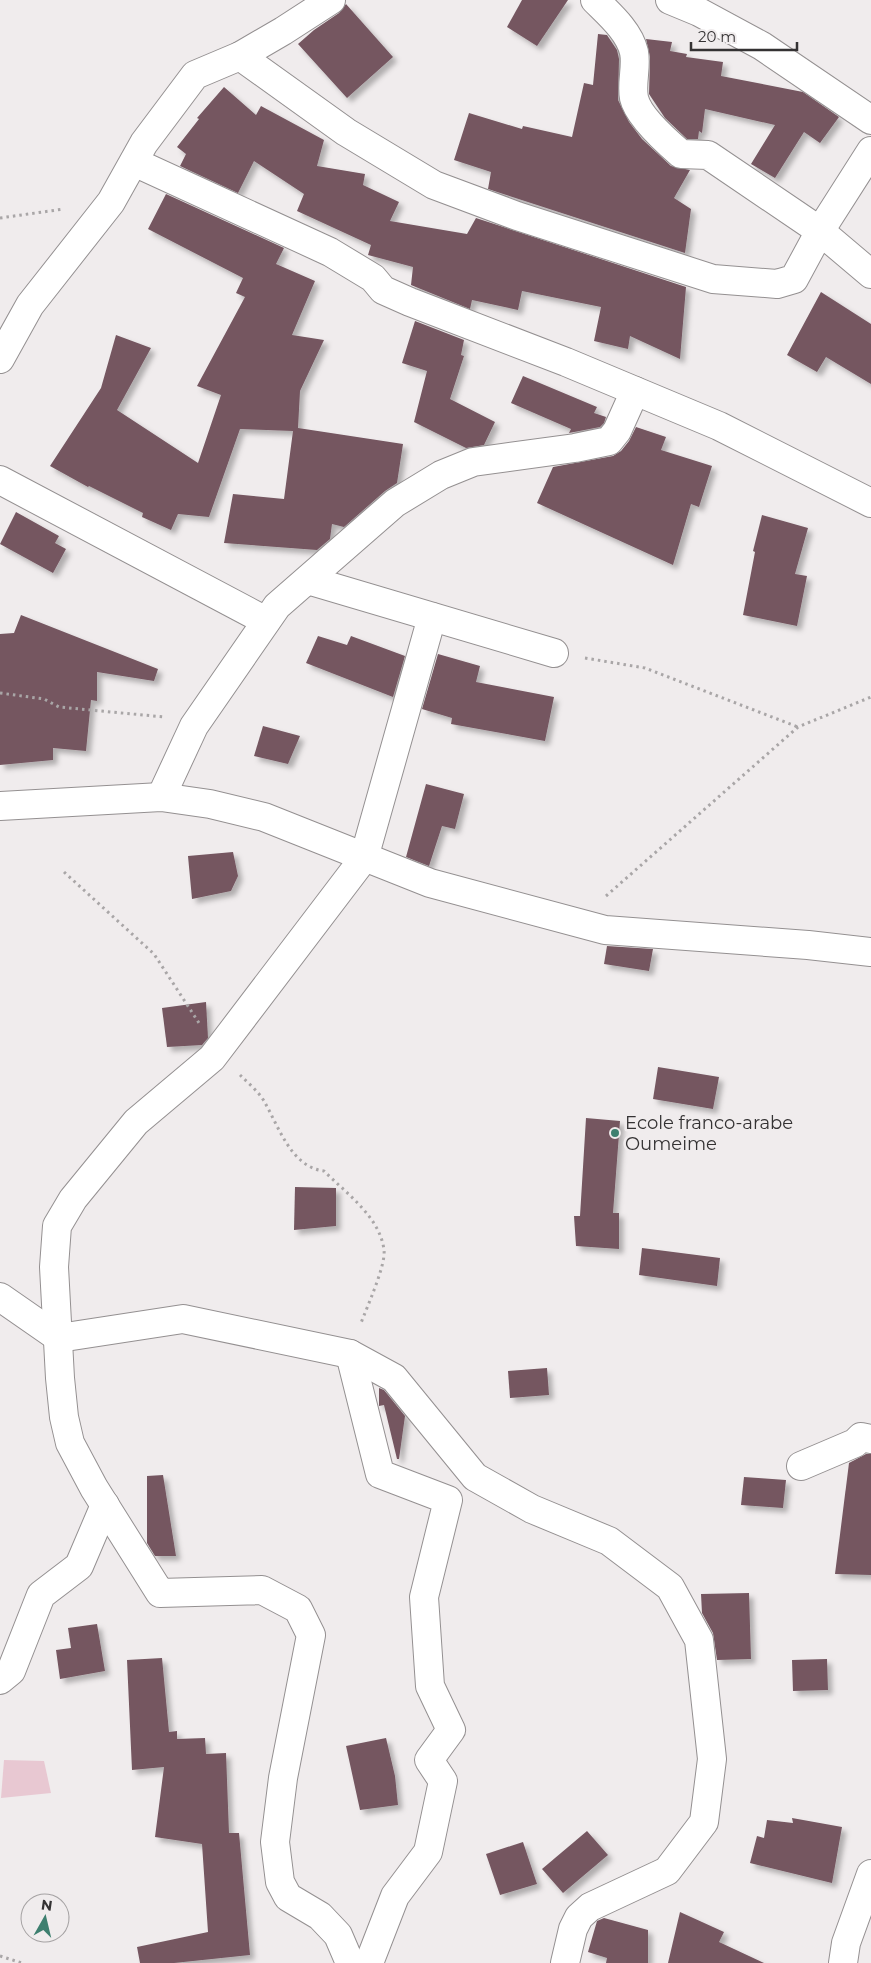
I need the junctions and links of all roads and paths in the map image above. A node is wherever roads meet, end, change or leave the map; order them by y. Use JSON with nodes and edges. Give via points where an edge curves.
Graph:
{"nodes":[{"id":1,"x":331,"y":0,"type":"edge"},
{"id":2,"x":595,"y":0,"type":"edge"},
{"id":3,"x":670,"y":0,"type":"edge"},
{"id":4,"x":240,"y":56,"type":"junction"},
{"id":5,"x":871,"y":120,"type":"edge"},
{"id":6,"x":871,"y":151,"type":"edge"},
{"id":7,"x":134,"y":162,"type":"junction"},
{"id":8,"x":111,"y":202,"type":"junction"},
{"id":9,"x":0,"y":218,"type":"edge"},
{"id":10,"x":820,"y":231,"type":"junction"},
{"id":11,"x":871,"y":274,"type":"edge"},
{"id":12,"x":0,"y":359,"type":"edge"},
{"id":13,"x":635,"y":391,"type":"junction"},
{"id":14,"x":0,"y":480,"type":"edge"},
{"id":15,"x":871,"y":502,"type":"edge"},
{"id":16,"x":308,"y":580,"type":"junction"},
{"id":17,"x":432,"y":617,"type":"junction"},
{"id":18,"x":266,"y":621,"type":"junction"},
{"id":19,"x":554,"y":653,"type":"joint"},
{"id":20,"x":0,"y":693,"type":"edge"},
{"id":21,"x":871,"y":697,"type":"edge"},
{"id":22,"x":194,"y":726,"type":"junction"},
{"id":23,"x":798,"y":727,"type":"junction"},
{"id":24,"x":161,"y":797,"type":"junction"},
{"id":25,"x":0,"y":806,"type":"edge"},
{"id":26,"x":364,"y":858,"type":"junction"},
{"id":27,"x":64,"y":872,"type":"dead end"},
{"id":28,"x":577,"y":922,"type":"junction"},
{"id":29,"x":871,"y":952,"type":"edge"},
{"id":30,"x":218,"y":1051,"type":"junction"},
{"id":31,"x":0,"y":1297,"type":"edge"},
{"id":32,"x":59,"y":1338,"type":"junction"},
{"id":33,"x":350,"y":1354,"type":"junction"},
{"id":34,"x":871,"y":1439,"type":"edge"},
{"id":35,"x":801,"y":1466,"type":"dead end"},
{"id":36,"x":105,"y":1505,"type":"junction"},
{"id":37,"x":0,"y":1680,"type":"edge"},
{"id":38,"x":871,"y":1874,"type":"edge"},
{"id":39,"x":0,"y":1956,"type":"edge"},
{"id":40,"x":22,"y":1963,"type":"edge"},
{"id":41,"x":350,"y":1963,"type":"edge"},
{"id":42,"x":369,"y":1963,"type":"edge"},
{"id":43,"x":565,"y":1963,"type":"edge"},
{"id":44,"x":842,"y":1963,"type":"edge"}],
"edges":[{"from":1,"to":4,"type":"street"},
{"from":2,"to":10,"type":"street","via":[[627,36],[634,52],[634,100],[666,141],[680,154],[708,155]]},
{"from":3,"to":5,"type":"street","via":[[762,46]]},
{"from":4,"to":7,"type":"street","via":[[195,75]]},
{"from":4,"to":10,"type":"street","via":[[346,132],[434,186],[713,279],[776,284],[794,279]]},
{"from":6,"to":10,"type":"street"},
{"from":7,"to":8,"type":"street"},
{"from":7,"to":13,"type":"street","via":[[330,252],[373,278],[383,290]]},
{"from":8,"to":9,"type":"path"},
{"from":8,"to":12,"type":"street","via":[[30,305]]},
{"from":10,"to":11,"type":"street"},
{"from":13,"to":15,"type":"street","via":[[719,426]]},
{"from":13,"to":16,"type":"street","via":[[609,441],[473,462],[441,475],[395,503]]},
{"from":14,"to":18,"type":"street"},
{"from":16,"to":17,"type":"street"},
{"from":16,"to":18,"type":"street","via":[[277,606]]},
{"from":17,"to":19,"type":"street"},
{"from":17,"to":26,"type":"street"},
{"from":18,"to":22,"type":"street"},
{"from":19,"to":23,"type":"path","via":[[645,668]]},
{"from":20,"to":22,"type":"path","via":[[44,698],[59,707],[170,718]]},
{"from":21,"to":23,"type":"path"},
{"from":22,"to":24,"type":"street"},
{"from":23,"to":28,"type":"path"},
{"from":24,"to":25,"type":"street"},
{"from":24,"to":26,"type":"street","via":[[264,817]]},
{"from":26,"to":28,"type":"street","via":[[430,883]]},
{"from":26,"to":30,"type":"street"},
{"from":27,"to":30,"type":"path","via":[[154,954]]},
{"from":28,"to":29,"type":"street","via":[[605,930]]},
{"from":30,"to":32,"type":"street","via":[[136,1122],[73,1199],[57,1226],[54,1267]]},
{"from":30,"to":33,"type":"path","via":[[262,1098],[298,1160],[314,1170],[324,1171],[377,1225],[385,1251]]},
{"from":31,"to":32,"type":"street"},
{"from":32,"to":33,"type":"street","via":[[183,1319]]},
{"from":32,"to":36,"type":"street","via":[[64,1417],[70,1443]]},
{"from":33,"to":42,"type":"street","via":[[380,1474],[448,1500],[424,1597],[430,1686],[451,1730],[429,1760],[443,1781],[428,1852],[396,1896]]},
{"from":33,"to":43,"type":"street","via":[[394,1378],[475,1477],[532,1509],[609,1542],[670,1587],[699,1640],[712,1759],[704,1822],[666,1872],[590,1907],[579,1917]]},
{"from":34,"to":35,"type":"street","via":[[860,1437],[847,1447]]},
{"from":36,"to":37,"type":"street","via":[[79,1566],[41,1595],[12,1672]]},
{"from":36,"to":41,"type":"street","via":[[160,1593],[262,1590],[298,1609],[312,1635],[283,1778],[275,1842],[280,1882],[288,1897],[320,1916],[338,1935]]},
{"from":38,"to":44,"type":"street"},
{"from":39,"to":40,"type":"path"}]}
